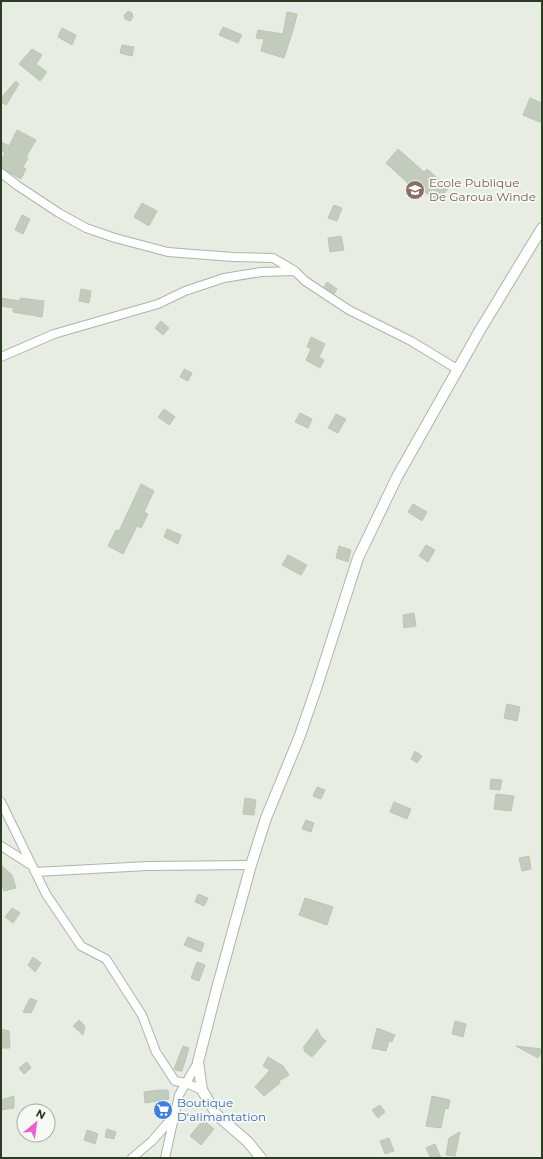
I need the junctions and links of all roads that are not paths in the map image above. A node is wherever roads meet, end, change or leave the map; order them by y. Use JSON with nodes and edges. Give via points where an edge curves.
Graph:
{"nodes":[{"id":1,"x":1,"y":173,"type":"edge"},
{"id":2,"x":542,"y":228,"type":"edge"},
{"id":3,"x":295,"y":271,"type":"junction"},
{"id":4,"x":1,"y":357,"type":"edge"},
{"id":5,"x":457,"y":369,"type":"junction"},
{"id":6,"x":1,"y":802,"type":"edge"},
{"id":7,"x":3,"y":850,"type":"edge"},
{"id":8,"x":252,"y":865,"type":"junction"},
{"id":9,"x":33,"y":869,"type":"junction"},
{"id":10,"x":198,"y":1062,"type":"junction"},
{"id":11,"x":186,"y":1083,"type":"junction"},
{"id":12,"x":202,"y":1090,"type":"junction"},
{"id":13,"x":174,"y":1116,"type":"junction"},
{"id":14,"x":132,"y":1158,"type":"edge"},
{"id":15,"x":165,"y":1158,"type":"edge"},
{"id":16,"x":261,"y":1158,"type":"edge"}],
"edges":[{"from":1,"to":3,"type":"street","via":[[59,213],[86,228],[168,252],[233,258],[273,258]]},
{"from":2,"to":5,"type":"street"},
{"from":3,"to":4,"type":"street","via":[[260,272],[224,278],[185,291],[158,304],[54,334]]},
{"from":3,"to":5,"type":"street","via":[[305,281],[349,310],[411,341]]},
{"from":5,"to":8,"type":"street","via":[[396,477],[358,558],[299,738],[266,818]]},
{"from":6,"to":9,"type":"street"},
{"from":7,"to":9,"type":"street"},
{"from":8,"to":9,"type":"street"},
{"from":8,"to":10,"type":"street"},
{"from":9,"to":11,"type":"street","via":[[46,894],[81,946],[106,959],[142,1015],[156,1052],[175,1081]]},
{"from":10,"to":11,"type":"street"},
{"from":10,"to":12,"type":"street"},
{"from":11,"to":12,"type":"street"},
{"from":11,"to":13,"type":"street","via":[[179,1095]]},
{"from":12,"to":16,"type":"street","via":[[216,1115],[248,1142]]},
{"from":13,"to":14,"type":"street","via":[[152,1141]]},
{"from":13,"to":15,"type":"street"}]}
